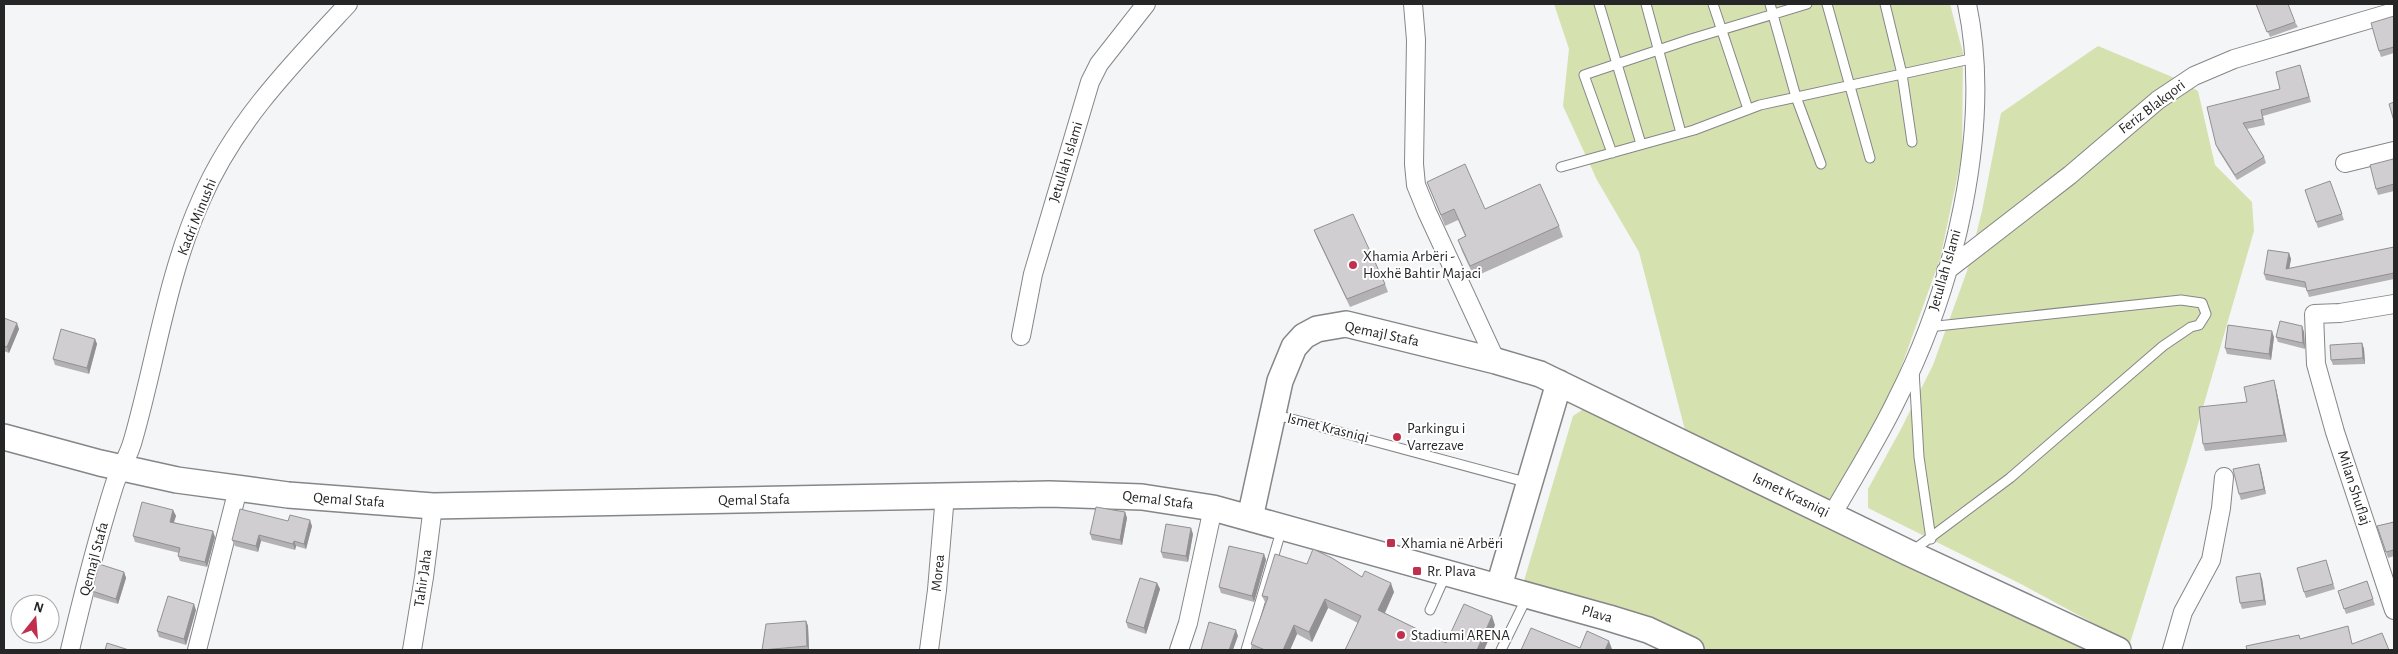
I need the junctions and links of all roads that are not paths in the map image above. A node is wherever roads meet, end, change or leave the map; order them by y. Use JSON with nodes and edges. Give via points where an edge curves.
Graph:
{"nodes":[{"id":1,"x":348,"y":4,"type":"edge"},
{"id":2,"x":1146,"y":4,"type":"edge"},
{"id":3,"x":1413,"y":4,"type":"edge"},
{"id":4,"x":1599,"y":4,"type":"edge"},
{"id":5,"x":1646,"y":4,"type":"edge"},
{"id":6,"x":1714,"y":4,"type":"edge"},
{"id":7,"x":1770,"y":4,"type":"edge"},
{"id":8,"x":1806,"y":4,"type":"edge"},
{"id":9,"x":1827,"y":4,"type":"edge"},
{"id":10,"x":1885,"y":4,"type":"edge"},
{"id":11,"x":1967,"y":4,"type":"edge"},
{"id":12,"x":2394,"y":12,"type":"edge"},
{"id":13,"x":1774,"y":14,"type":"junction"},
{"id":14,"x":1723,"y":29,"type":"junction"},
{"id":15,"x":1658,"y":50,"type":"junction"},
{"id":16,"x":1975,"y":58,"type":"junction"},
{"id":17,"x":1618,"y":64,"type":"junction"},
{"id":18,"x":1902,"y":74,"type":"junction"},
{"id":19,"x":1851,"y":85,"type":"junction"},
{"id":20,"x":1796,"y":97,"type":"junction"},
{"id":21,"x":1748,"y":109,"type":"junction"},
{"id":22,"x":1681,"y":133,"type":"junction"},
{"id":23,"x":1912,"y":142,"type":"dead end"},
{"id":24,"x":1641,"y":144,"type":"junction"},
{"id":25,"x":2394,"y":151,"type":"edge"},
{"id":26,"x":1612,"y":153,"type":"junction"},
{"id":27,"x":1870,"y":158,"type":"dead end"},
{"id":28,"x":1821,"y":164,"type":"dead end"},
{"id":29,"x":2345,"y":164,"type":"dead end"},
{"id":30,"x":1561,"y":167,"type":"dead end"},
{"id":31,"x":1946,"y":271,"type":"junction"},
{"id":32,"x":2394,"y":304,"type":"edge"},
{"id":33,"x":1928,"y":328,"type":"junction"},
{"id":34,"x":1021,"y":336,"type":"dead end"},
{"id":35,"x":1496,"y":361,"type":"junction"},
{"id":36,"x":1914,"y":364,"type":"junction"},
{"id":37,"x":1559,"y":383,"type":"junction"},
{"id":38,"x":1272,"y":414,"type":"junction"},
{"id":39,"x":4,"y":437,"type":"edge"},
{"id":40,"x":120,"y":468,"type":"junction"},
{"id":41,"x":2224,"y":477,"type":"dead end"},
{"id":42,"x":1529,"y":483,"type":"junction"},
{"id":43,"x":238,"y":489,"type":"junction"},
{"id":44,"x":945,"y":495,"type":"junction"},
{"id":45,"x":433,"y":506,"type":"junction"},
{"id":46,"x":1213,"y":508,"type":"junction"},
{"id":47,"x":1832,"y":514,"type":"junction"},
{"id":48,"x":1250,"y":518,"type":"junction"},
{"id":49,"x":1282,"y":526,"type":"junction"},
{"id":50,"x":1931,"y":539,"type":"junction"},
{"id":51,"x":1909,"y":553,"type":"junction"},
{"id":52,"x":1447,"y":572,"type":"junction"},
{"id":53,"x":1499,"y":586,"type":"junction"},
{"id":54,"x":1528,"y":594,"type":"junction"},
{"id":55,"x":1430,"y":610,"type":"dead end"},
{"id":56,"x":2394,"y":610,"type":"edge"},
{"id":57,"x":70,"y":650,"type":"edge"},
{"id":58,"x":198,"y":650,"type":"edge"},
{"id":59,"x":412,"y":650,"type":"edge"},
{"id":60,"x":929,"y":650,"type":"edge"},
{"id":61,"x":1179,"y":650,"type":"edge"},
{"id":62,"x":1246,"y":650,"type":"edge"},
{"id":63,"x":1501,"y":650,"type":"edge"},
{"id":64,"x":1692,"y":650,"type":"edge"},
{"id":65,"x":2118,"y":650,"type":"edge"},
{"id":66,"x":2172,"y":650,"type":"edge"}],
"edges":[{"from":1,"to":40,"type":"street","name":"Kadri Minushi","via":[[265,95],[238,132],[201,200],[167,299],[133,441]]},
{"from":2,"to":34,"type":"street","name":"Jetullah Islami","via":[[1103,58],[1090,82],[1033,274]]},
{"from":3,"to":35,"type":"street","via":[[1416,185]]},
{"from":4,"to":17,"type":"lane"},
{"from":5,"to":15,"type":"lane"},
{"from":6,"to":14,"type":"lane"},
{"from":7,"to":13,"type":"lane"},
{"from":8,"to":13,"type":"lane"},
{"from":9,"to":19,"type":"lane"},
{"from":10,"to":18,"type":"lane"},
{"from":11,"to":16,"type":"street","name":"Jetullah Islami"},
{"from":12,"to":31,"type":"street","name":"Feriz Blakqori","via":[[2234,59],[2194,76],[2158,100],[2070,175]]},
{"from":13,"to":14,"type":"lane"},
{"from":13,"to":20,"type":"lane"},
{"from":14,"to":15,"type":"lane"},
{"from":14,"to":21,"type":"lane"},
{"from":15,"to":17,"type":"lane"},
{"from":15,"to":22,"type":"lane"},
{"from":16,"to":18,"type":"lane"},
{"from":16,"to":31,"type":"street","name":"Jetullah Islami","via":[[1974,127],[1969,168]]},
{"from":17,"to":24,"type":"lane"},
{"from":17,"to":26,"type":"lane","via":[[1584,75]]},
{"from":18,"to":19,"type":"lane"},
{"from":18,"to":23,"type":"lane"},
{"from":19,"to":20,"type":"lane"},
{"from":19,"to":27,"type":"lane"},
{"from":20,"to":21,"type":"lane"},
{"from":20,"to":28,"type":"lane"},
{"from":21,"to":22,"type":"lane"},
{"from":22,"to":24,"type":"lane"},
{"from":24,"to":26,"type":"lane"},
{"from":25,"to":29,"type":"street"},
{"from":26,"to":30,"type":"lane"},
{"from":31,"to":33,"type":"street","name":"Jetullah Islami"},
{"from":32,"to":56,"type":"street","name":"Milan Shuflaj","via":[[2314,314],[2316,364]]},
{"from":33,"to":36,"type":"street","name":"Jetullah Islami"},
{"from":33,"to":50,"type":"lane","via":[[2181,300],[2202,303],[2206,314],[2199,325],[2163,346],[2041,452]]},
{"from":35,"to":37,"type":"street","name":"Qemajl Stafa"},
{"from":35,"to":38,"type":"street","name":"Qemajl Stafa","via":[[1361,327],[1332,325],[1304,336],[1294,347],[1280,381]]},
{"from":36,"to":47,"type":"street","name":"Jetullah Islami"},
{"from":36,"to":50,"type":"lane","via":[[1919,457]]},
{"from":37,"to":42,"type":"street"},
{"from":37,"to":47,"type":"street","name":"Ismet Krasniqi"},
{"from":38,"to":42,"type":"lane","name":"Ismet Krasniqi"},
{"from":38,"to":48,"type":"street","name":"Qemajl Stafa"},
{"from":39,"to":40,"type":"street","name":"Qemal Stafa"},
{"from":40,"to":43,"type":"street","name":"Qemal Stafa"},
{"from":40,"to":57,"type":"street","name":"Qemajl Stafa"},
{"from":41,"to":66,"type":"street","via":[[2211,560],[2183,612]]},
{"from":42,"to":53,"type":"street"},
{"from":43,"to":45,"type":"street","name":"Qemal Stafa"},
{"from":43,"to":58,"type":"street"},
{"from":44,"to":45,"type":"street","name":"Qemal Stafa"},
{"from":44,"to":46,"type":"street","name":"Qemal Stafa","via":[[1106,494]]},
{"from":44,"to":60,"type":"street","name":"Morea"},
{"from":45,"to":59,"type":"street","name":"Tahir Jaha"},
{"from":46,"to":48,"type":"street","name":"Qemal Stafa"},
{"from":46,"to":61,"type":"street","via":[[1188,624]]},
{"from":47,"to":51,"type":"street","name":"Ismet Krasniqi"},
{"from":48,"to":49,"type":"street","name":"Qemal Stafa"},
{"from":49,"to":52,"type":"street","name":"Qemal Stafa"},
{"from":49,"to":62,"type":"lane"},
{"from":50,"to":51,"type":"lane"},
{"from":51,"to":65,"type":"street","name":"Ismet Krasniqi"},
{"from":52,"to":53,"type":"street","name":"Qemal Stafa"},
{"from":52,"to":55,"type":"lane"},
{"from":53,"to":54,"type":"street","name":"Plava"},
{"from":54,"to":63,"type":"lane"},
{"from":54,"to":64,"type":"street","name":"Plava","via":[[1648,630]]}]}
